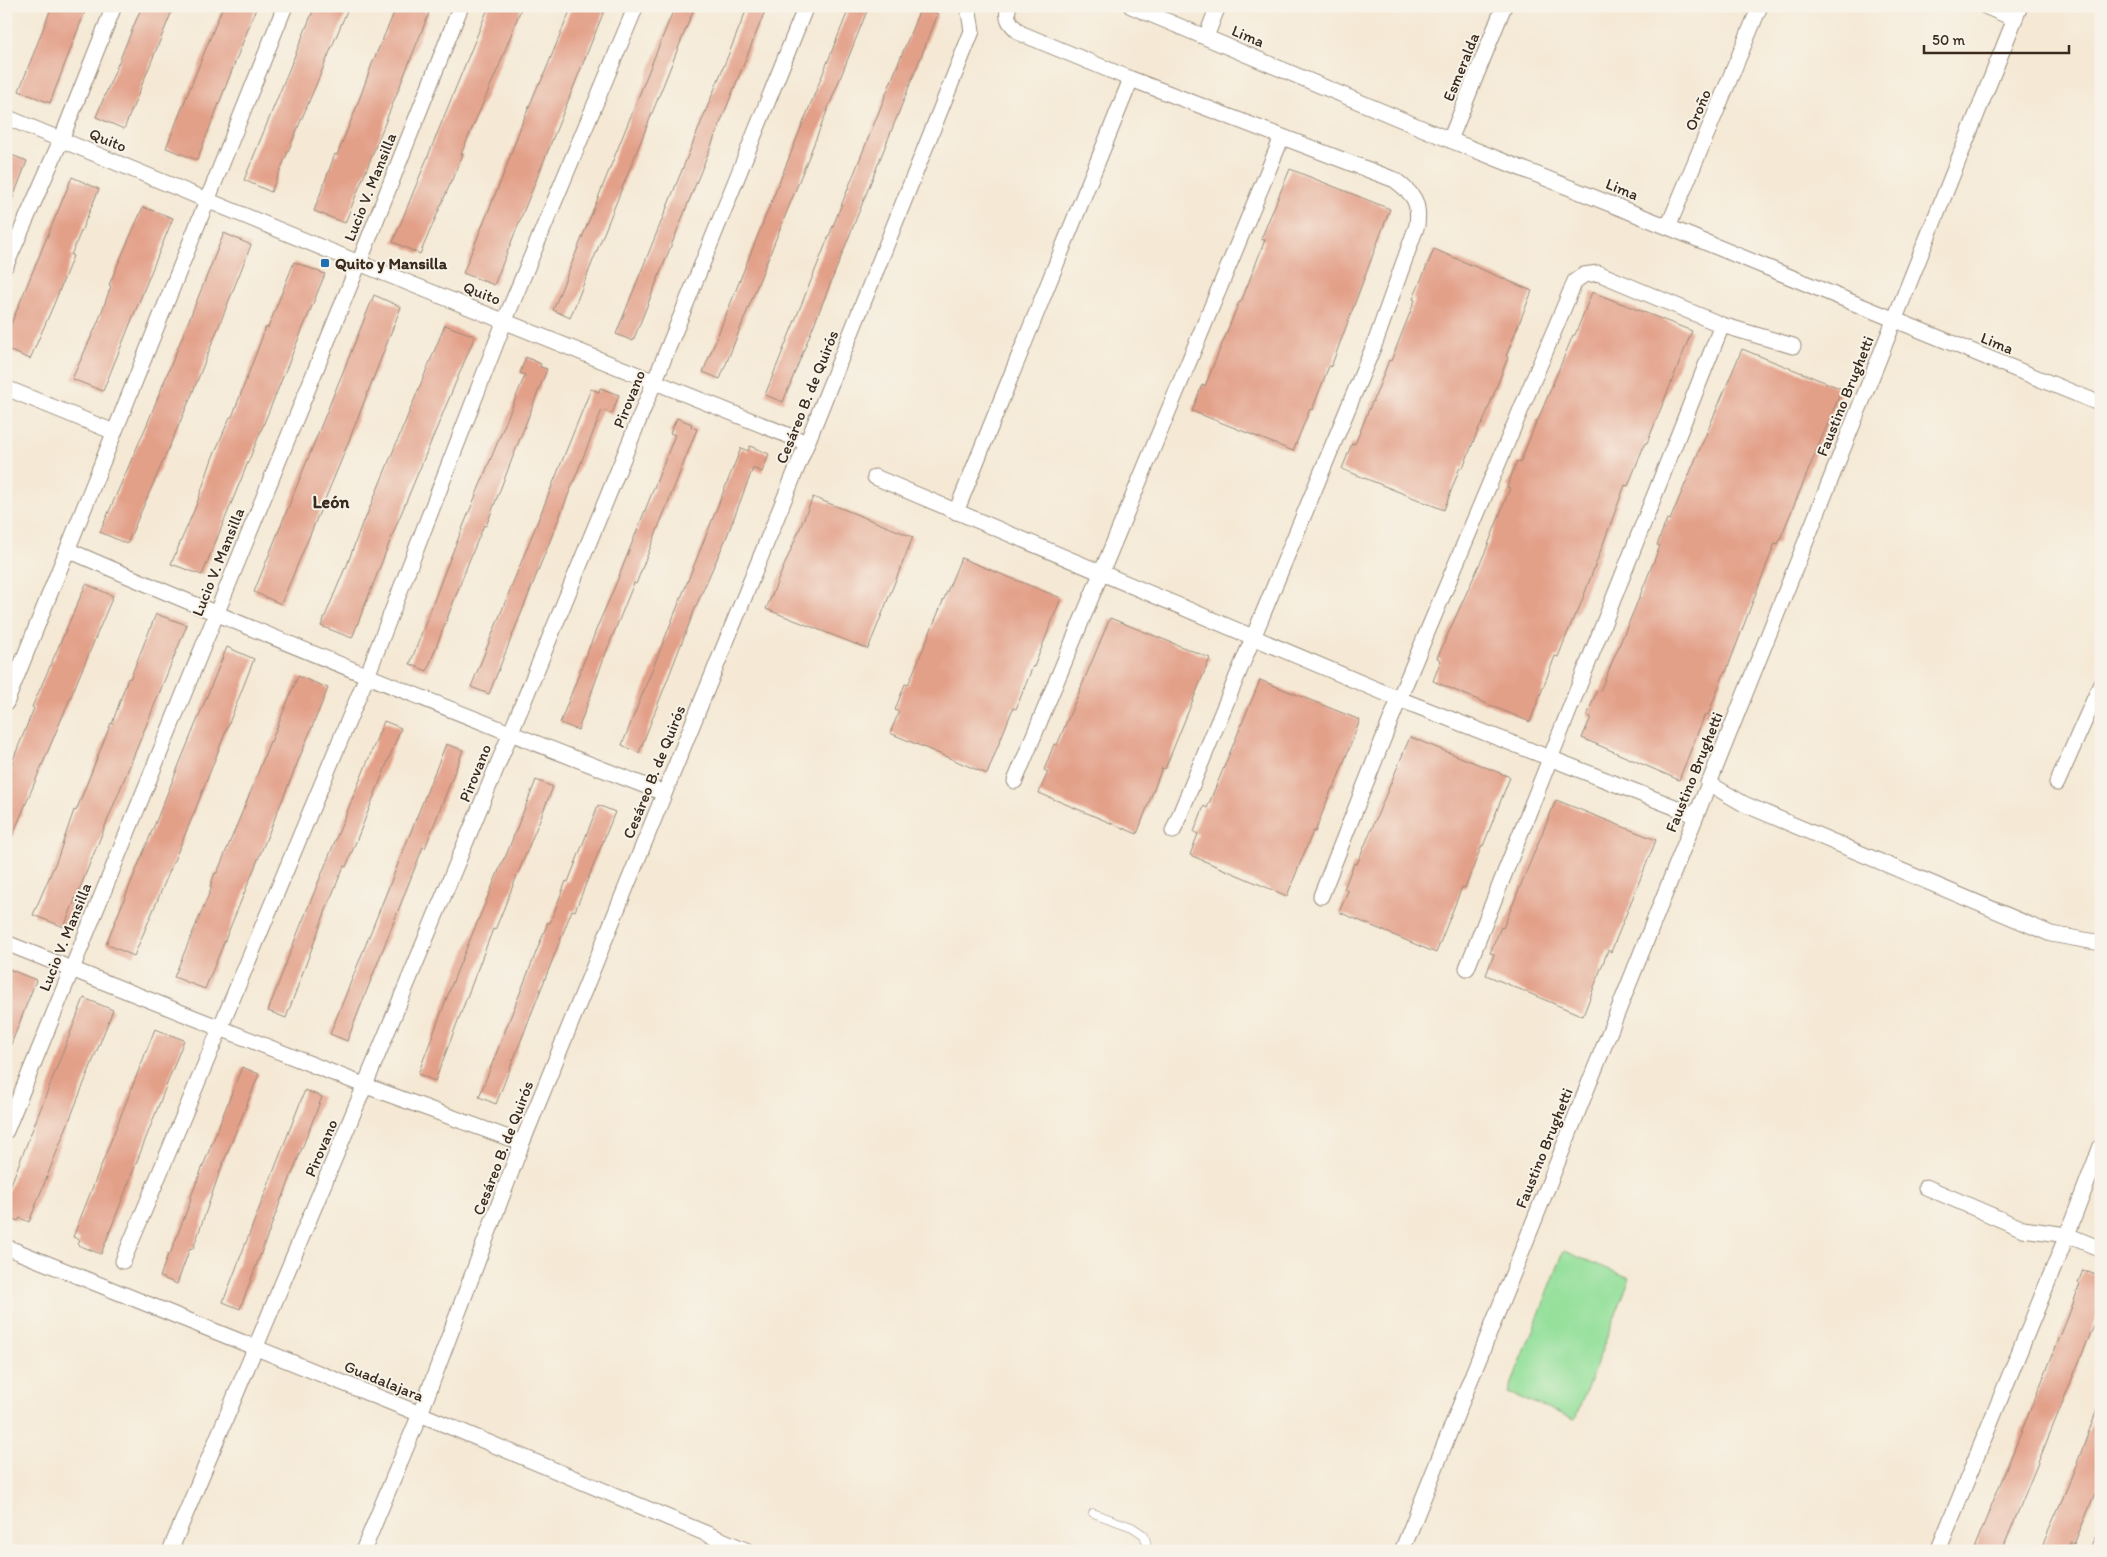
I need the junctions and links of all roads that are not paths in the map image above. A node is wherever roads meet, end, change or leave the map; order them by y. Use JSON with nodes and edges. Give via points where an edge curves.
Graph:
{"nodes":[{"id":1,"x":114,"y":6,"type":"edge"},
{"id":2,"x":285,"y":6,"type":"edge"},
{"id":3,"x":461,"y":6,"type":"edge"},
{"id":4,"x":636,"y":6,"type":"edge"},
{"id":5,"x":806,"y":6,"type":"edge"},
{"id":6,"x":968,"y":6,"type":"edge"},
{"id":7,"x":1009,"y":6,"type":"edge"},
{"id":8,"x":1131,"y":6,"type":"edge"},
{"id":9,"x":1218,"y":6,"type":"edge"},
{"id":10,"x":1504,"y":6,"type":"edge"},
{"id":11,"x":1760,"y":6,"type":"edge"},
{"id":12,"x":1985,"y":6,"type":"edge"},
{"id":13,"x":2018,"y":13,"type":"edge"},
{"id":14,"x":1206,"y":37,"type":"junction"},
{"id":15,"x":1131,"y":79,"type":"junction"},
{"id":16,"x":6,"y":117,"type":"edge"},
{"id":17,"x":1282,"y":136,"type":"junction"},
{"id":18,"x":61,"y":140,"type":"junction"},
{"id":19,"x":1450,"y":140,"type":"junction"},
{"id":20,"x":208,"y":200,"type":"junction"},
{"id":21,"x":1668,"y":226,"type":"junction"},
{"id":22,"x":359,"y":263,"type":"junction"},
{"id":23,"x":6,"y":265,"type":"edge"},
{"id":24,"x":505,"y":320,"type":"junction"},
{"id":25,"x":1894,"y":320,"type":"junction"},
{"id":26,"x":1722,"y":325,"type":"junction"},
{"id":27,"x":1793,"y":346,"type":"dead end"},
{"id":28,"x":655,"y":382,"type":"junction"},
{"id":29,"x":6,"y":388,"type":"edge"},
{"id":30,"x":2101,"y":404,"type":"edge"},
{"id":31,"x":114,"y":432,"type":"junction"},
{"id":32,"x":808,"y":443,"type":"junction"},
{"id":33,"x":875,"y":477,"type":"dead end"},
{"id":34,"x":956,"y":512,"type":"junction"},
{"id":35,"x":68,"y":550,"type":"junction"},
{"id":36,"x":1101,"y":573,"type":"junction"},
{"id":37,"x":215,"y":615,"type":"junction"},
{"id":38,"x":1253,"y":637,"type":"junction"},
{"id":39,"x":366,"y":676,"type":"junction"},
{"id":40,"x":2101,"y":684,"type":"edge"},
{"id":41,"x":1399,"y":699,"type":"junction"},
{"id":42,"x":6,"y":703,"type":"edge"},
{"id":43,"x":510,"y":734,"type":"junction"},
{"id":44,"x":1551,"y":758,"type":"junction"},
{"id":45,"x":1015,"y":781,"type":"dead end"},
{"id":46,"x":1708,"y":783,"type":"junction"},
{"id":47,"x":2057,"y":783,"type":"dead end"},
{"id":48,"x":664,"y":793,"type":"junction"},
{"id":49,"x":1696,"y":815,"type":"junction"},
{"id":50,"x":1173,"y":831,"type":"dead end"},
{"id":51,"x":1321,"y":896,"type":"dead end"},
{"id":52,"x":6,"y":943,"type":"edge"},
{"id":53,"x":2101,"y":943,"type":"edge"},
{"id":54,"x":1467,"y":968,"type":"dead end"},
{"id":55,"x":71,"y":970,"type":"junction"},
{"id":56,"x":221,"y":1029,"type":"junction"},
{"id":57,"x":366,"y":1086,"type":"junction"},
{"id":58,"x":6,"y":1131,"type":"edge"},
{"id":59,"x":522,"y":1143,"type":"junction"},
{"id":60,"x":2101,"y":1146,"type":"edge"},
{"id":61,"x":1926,"y":1187,"type":"dead end"},
{"id":62,"x":2067,"y":1235,"type":"junction"},
{"id":63,"x":6,"y":1247,"type":"edge"},
{"id":64,"x":2101,"y":1249,"type":"edge"},
{"id":65,"x":124,"y":1261,"type":"dead end"},
{"id":66,"x":255,"y":1348,"type":"junction"},
{"id":67,"x":420,"y":1414,"type":"junction"},
{"id":68,"x":1093,"y":1513,"type":"dead end"},
{"id":69,"x":2101,"y":1543,"type":"edge"},
{"id":70,"x":170,"y":1551,"type":"edge"},
{"id":71,"x":363,"y":1551,"type":"edge"},
{"id":72,"x":748,"y":1551,"type":"edge"},
{"id":73,"x":1149,"y":1551,"type":"edge"},
{"id":74,"x":1402,"y":1551,"type":"edge"},
{"id":75,"x":1938,"y":1551,"type":"edge"},
{"id":76,"x":2098,"y":1551,"type":"edge"}],
"edges":[{"from":1,"to":18,"type":"street"},
{"from":2,"to":20,"type":"street"},
{"from":3,"to":22,"type":"street","name":"Lucio V. Mansilla"},
{"from":4,"to":24,"type":"street"},
{"from":5,"to":28,"type":"street","name":"Pirovano"},
{"from":6,"to":32,"type":"street","name":"Cesáreo B. de Quirós","via":[[972,31]]},
{"from":7,"to":15,"type":"street","via":[[1008,21],[1020,34]]},
{"from":8,"to":14,"type":"street","name":"Lima"},
{"from":9,"to":14,"type":"street"},
{"from":10,"to":19,"type":"street","name":"Esmeralda"},
{"from":11,"to":21,"type":"street","name":"Oroño"},
{"from":12,"to":13,"type":"street"},
{"from":13,"to":25,"type":"street","name":"Faustino Brughetti"},
{"from":14,"to":19,"type":"street","name":"Lima"},
{"from":15,"to":17,"type":"street"},
{"from":15,"to":34,"type":"street"},
{"from":16,"to":18,"type":"street","name":"Quito"},
{"from":17,"to":36,"type":"street"},
{"from":17,"to":38,"type":"street","via":[[1395,180],[1409,191],[1419,210],[1417,225],[1375,343]]},
{"from":18,"to":20,"type":"street","name":"Quito"},
{"from":18,"to":23,"type":"street"},
{"from":19,"to":21,"type":"street","name":"Lima"},
{"from":20,"to":22,"type":"street","name":"Quito"},
{"from":20,"to":31,"type":"street"},
{"from":21,"to":25,"type":"street","name":"Lima"},
{"from":22,"to":24,"type":"street","name":"Quito"},
{"from":22,"to":37,"type":"street","name":"Lucio V. Mansilla"},
{"from":24,"to":28,"type":"street","name":"Quito"},
{"from":24,"to":39,"type":"street"},
{"from":25,"to":30,"type":"street","name":"Lima"},
{"from":25,"to":46,"type":"street","name":"Faustino Brughetti"},
{"from":26,"to":27,"type":"street"},
{"from":26,"to":41,"type":"street","via":[[1598,273],[1584,275],[1575,281]]},
{"from":26,"to":44,"type":"street"},
{"from":28,"to":32,"type":"street","name":"Quito"},
{"from":28,"to":43,"type":"street","name":"Pirovano"},
{"from":29,"to":31,"type":"street"},
{"from":31,"to":35,"type":"street"},
{"from":32,"to":48,"type":"street","name":"Cesáreo B. de Quirós"},
{"from":33,"to":34,"type":"street"},
{"from":34,"to":36,"type":"street"},
{"from":35,"to":37,"type":"street"},
{"from":35,"to":42,"type":"street"},
{"from":36,"to":38,"type":"street"},
{"from":36,"to":45,"type":"street"},
{"from":37,"to":39,"type":"street"},
{"from":37,"to":55,"type":"street","name":"Lucio V. Mansilla"},
{"from":38,"to":41,"type":"street"},
{"from":38,"to":50,"type":"street"},
{"from":39,"to":43,"type":"street"},
{"from":39,"to":56,"type":"street"},
{"from":40,"to":47,"type":"street"},
{"from":41,"to":44,"type":"street"},
{"from":41,"to":51,"type":"street"},
{"from":43,"to":48,"type":"street"},
{"from":43,"to":57,"type":"street","name":"Pirovano"},
{"from":44,"to":49,"type":"street"},
{"from":44,"to":54,"type":"street"},
{"from":46,"to":49,"type":"street","name":"Faustino Brughetti"},
{"from":46,"to":53,"type":"street","via":[[1744,804],[2051,934]]},
{"from":48,"to":59,"type":"street","name":"Cesáreo B. de Quirós"},
{"from":49,"to":74,"type":"street","name":"Faustino Brughetti"},
{"from":52,"to":55,"type":"street"},
{"from":55,"to":56,"type":"street"},
{"from":55,"to":58,"type":"street","name":"Lucio V. Mansilla"},
{"from":56,"to":57,"type":"street"},
{"from":56,"to":65,"type":"street"},
{"from":57,"to":59,"type":"street"},
{"from":57,"to":66,"type":"street","name":"Pirovano"},
{"from":59,"to":67,"type":"street","name":"Cesáreo B. de Quirós"},
{"from":60,"to":62,"type":"street"},
{"from":61,"to":62,"type":"street","via":[[2023,1229]]},
{"from":62,"to":64,"type":"street"},
{"from":62,"to":75,"type":"street"},
{"from":63,"to":66,"type":"street","name":"Guadalajara"},
{"from":66,"to":67,"type":"street","name":"Guadalajara"},
{"from":66,"to":70,"type":"street","name":"Pirovano"},
{"from":67,"to":71,"type":"street","name":"Cesáreo B. de Quirós"},
{"from":67,"to":72,"type":"street","name":"Guadalajara"},
{"from":68,"to":73,"type":"lane","via":[[1132,1527],[1144,1535]]},
{"from":69,"to":76,"type":"street"}]}
